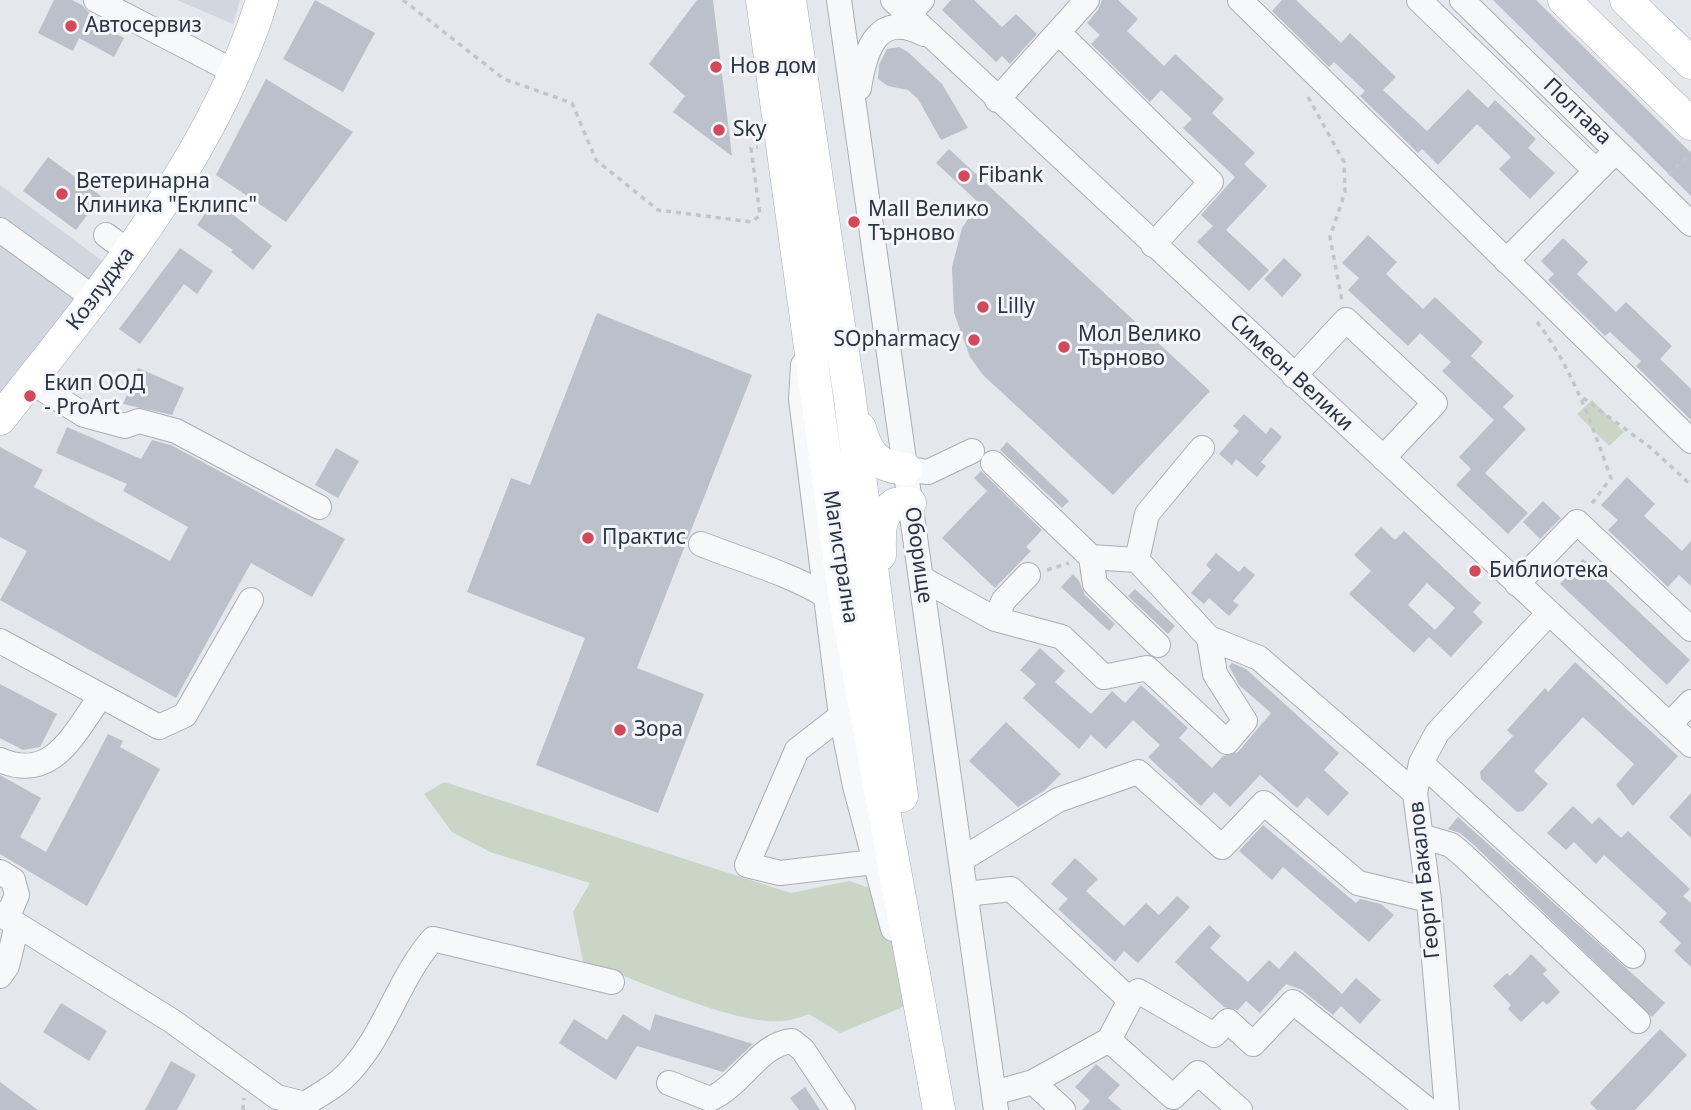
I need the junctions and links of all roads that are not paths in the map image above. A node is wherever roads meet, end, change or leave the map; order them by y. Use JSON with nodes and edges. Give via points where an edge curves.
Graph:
{"nodes":[{"id":1,"x":96,"y":0,"type":"edge"},
{"id":2,"x":262,"y":0,"type":"edge"},
{"id":3,"x":762,"y":0,"type":"edge"},
{"id":4,"x":790,"y":0,"type":"edge"},
{"id":5,"x":839,"y":0,"type":"edge"},
{"id":6,"x":1087,"y":0,"type":"edge"},
{"id":7,"x":1240,"y":0,"type":"edge"},
{"id":8,"x":1419,"y":0,"type":"edge"},
{"id":9,"x":1462,"y":0,"type":"edge"},
{"id":10,"x":1564,"y":0,"type":"edge"},
{"id":11,"x":1626,"y":0,"type":"edge"},
{"id":12,"x":907,"y":5,"type":"edge"},
{"id":13,"x":1059,"y":33,"type":"junction"},
{"id":14,"x":928,"y":36,"type":"junction"},
{"id":15,"x":1691,"y":63,"type":"edge"},
{"id":16,"x":235,"y":72,"type":"junction"},
{"id":17,"x":997,"y":100,"type":"junction"},
{"id":18,"x":855,"y":109,"type":"junction"},
{"id":19,"x":1691,"y":124,"type":"edge"},
{"id":20,"x":1616,"y":150,"type":"junction"},
{"id":21,"x":1597,"y":171,"type":"junction"},
{"id":22,"x":1691,"y":223,"type":"edge"},
{"id":23,"x":0,"y":230,"type":"edge"},
{"id":24,"x":1153,"y":245,"type":"junction"},
{"id":25,"x":1506,"y":261,"type":"junction"},
{"id":26,"x":95,"y":299,"type":"junction"},
{"id":27,"x":806,"y":326,"type":"junction"},
{"id":28,"x":1294,"y":376,"type":"junction"},
{"id":29,"x":30,"y":381,"type":"junction"},
{"id":30,"x":849,"y":392,"type":"junction"},
{"id":31,"x":0,"y":419,"type":"edge"},
{"id":32,"x":1691,"y":441,"type":"edge"},
{"id":33,"x":1202,"y":449,"type":"dead end"},
{"id":34,"x":1382,"y":458,"type":"junction"},
{"id":35,"x":906,"y":468,"type":"junction"},
{"id":36,"x":910,"y":503,"type":"junction"},
{"id":37,"x":319,"y":507,"type":"dead end"},
{"id":38,"x":701,"y":544,"type":"dead end"},
{"id":39,"x":1091,"y":557,"type":"junction"},
{"id":40,"x":822,"y":560,"type":"junction"},
{"id":41,"x":1137,"y":560,"type":"junction"},
{"id":42,"x":1028,"y":575,"type":"road end"},
{"id":43,"x":921,"y":578,"type":"junction"},
{"id":44,"x":801,"y":580,"type":"junction"},
{"id":45,"x":1517,"y":584,"type":"junction"},
{"id":46,"x":827,"y":596,"type":"junction"},
{"id":47,"x":251,"y":600,"type":"dead end"},
{"id":48,"x":1549,"y":613,"type":"junction"},
{"id":49,"x":995,"y":619,"type":"junction"},
{"id":50,"x":1691,"y":629,"type":"edge"},
{"id":51,"x":1209,"y":638,"type":"junction"},
{"id":52,"x":0,"y":641,"type":"edge"},
{"id":53,"x":1158,"y":645,"type":"dead end"},
{"id":54,"x":881,"y":654,"type":"junction"},
{"id":55,"x":101,"y":695,"type":"junction"},
{"id":56,"x":1691,"y":702,"type":"edge"},
{"id":57,"x":841,"y":716,"type":"junction"},
{"id":58,"x":1669,"y":725,"type":"junction"},
{"id":59,"x":1691,"y":745,"type":"edge"},
{"id":60,"x":0,"y":760,"type":"edge"},
{"id":61,"x":1421,"y":763,"type":"junction"},
{"id":62,"x":1415,"y":793,"type":"junction"},
{"id":63,"x":1421,"y":836,"type":"junction"},
{"id":64,"x":961,"y":860,"type":"junction"},
{"id":65,"x":874,"y":862,"type":"junction"},
{"id":66,"x":0,"y":872,"type":"edge"},
{"id":67,"x":966,"y":894,"type":"junction"},
{"id":68,"x":1429,"y":900,"type":"junction"},
{"id":69,"x":8,"y":919,"type":"edge"},
{"id":70,"x":1633,"y":956,"type":"dead end"},
{"id":71,"x":0,"y":976,"type":"edge"},
{"id":72,"x":612,"y":982,"type":"dead end"},
{"id":73,"x":1130,"y":1000,"type":"junction"},
{"id":74,"x":1638,"y":1021,"type":"dead end"},
{"id":75,"x":1109,"y":1040,"type":"junction"},
{"id":76,"x":928,"y":1051,"type":"junction"},
{"id":77,"x":1032,"y":1082,"type":"junction"},
{"id":78,"x":669,"y":1083,"type":"dead end"},
{"id":79,"x":995,"y":1101,"type":"edge"},
{"id":80,"x":843,"y":1110,"type":"edge"},
{"id":81,"x":942,"y":1110,"type":"edge"},
{"id":82,"x":1063,"y":1110,"type":"edge"},
{"id":83,"x":1240,"y":1110,"type":"edge"},
{"id":84,"x":1428,"y":1110,"type":"edge"},
{"id":85,"x":1447,"y":1110,"type":"edge"}],
"edges":[{"from":1,"to":16,"type":"street"},
{"from":2,"to":16,"type":"main road","name":"Козлуджа"},
{"from":3,"to":27,"type":"main road","name":"Магистрална"},
{"from":4,"to":30,"type":"main road"},
{"from":5,"to":18,"type":"street","name":"Оборище"},
{"from":6,"to":13,"type":"street"},
{"from":7,"to":25,"type":"street"},
{"from":8,"to":21,"type":"street"},
{"from":9,"to":20,"type":"street","name":"Полтава"},
{"from":10,"to":19,"type":"main road"},
{"from":11,"to":15,"type":"main road"},
{"from":12,"to":14,"type":"street","name":"Симеон Велики"},
{"from":13,"to":17,"type":"street"},
{"from":13,"to":24,"type":"street","via":[[1212,182]]},
{"from":14,"to":17,"type":"street","name":"Симеон Велики"},
{"from":14,"to":18,"type":"street","via":[[904,26],[881,33],[864,59]]},
{"from":16,"to":26,"type":"main road","name":"Козлуджа","via":[[189,162],[118,244]]},
{"from":17,"to":24,"type":"street","name":"Симеон Велики"},
{"from":18,"to":35,"type":"street","name":"Оборище"},
{"from":20,"to":21,"type":"street"},
{"from":20,"to":22,"type":"street","name":"Полтава"},
{"from":21,"to":25,"type":"street"},
{"from":23,"to":26,"type":"street"},
{"from":24,"to":28,"type":"street","name":"Симеон Велики"},
{"from":25,"to":32,"type":"street"},
{"from":26,"to":29,"type":"main road","name":"Козлуджа"},
{"from":27,"to":40,"type":"street","via":[[801,399]]},
{"from":27,"to":76,"type":"main road","name":"Магистрална","via":[[844,593]]},
{"from":28,"to":34,"type":"street","name":"Симеон Велики"},
{"from":28,"to":34,"type":"street","via":[[1346,320],[1435,403]]},
{"from":29,"to":31,"type":"main road","name":"Козлуджа"},
{"from":29,"to":37,"type":"street","via":[[84,415],[125,426],[139,421],[176,431]]},
{"from":30,"to":35,"type":"main road","via":[[871,456],[885,466]]},
{"from":30,"to":54,"type":"main road"},
{"from":33,"to":41,"type":"street","via":[[1147,513]]},
{"from":34,"to":45,"type":"street","name":"Симеон Велики"},
{"from":35,"to":36,"type":"street","name":"Оборище"},
{"from":35,"to":39,"type":"street","via":[[928,472],[983,457]]},
{"from":36,"to":43,"type":"street","name":"Оборище"},
{"from":36,"to":54,"type":"main road","via":[[890,507],[881,524]]},
{"from":38,"to":44,"type":"street","via":[[774,574]]},
{"from":39,"to":41,"type":"street"},
{"from":39,"to":53,"type":"street","via":[[1095,584]]},
{"from":40,"to":44,"type":"street"},
{"from":40,"to":46,"type":"street"},
{"from":41,"to":51,"type":"street"},
{"from":42,"to":49,"type":"street","via":[[1004,600]]},
{"from":43,"to":49,"type":"street"},
{"from":43,"to":64,"type":"street","name":"Оборище"},
{"from":44,"to":46,"type":"street"},
{"from":45,"to":48,"type":"street","name":"Симеон Велики"},
{"from":45,"to":50,"type":"street","via":[[1577,523]]},
{"from":46,"to":57,"type":"street"},
{"from":47,"to":55,"type":"street","via":[[185,715],[159,727]]},
{"from":48,"to":58,"type":"street","name":"Симеон Велики"},
{"from":48,"to":61,"type":"street","name":"Георги Бакалов","via":[[1437,733]]},
{"from":49,"to":51,"type":"street","via":[[1062,637],[1104,677],[1147,668],[1227,741],[1245,721],[1215,674]]},
{"from":51,"to":62,"type":"street","via":[[1259,658]]},
{"from":52,"to":55,"type":"street"},
{"from":54,"to":81,"type":"main road","via":[[915,877]]},
{"from":55,"to":60,"type":"street","via":[[70,740],[44,764],[19,768]]},
{"from":56,"to":58,"type":"street"},
{"from":57,"to":65,"type":"street"},
{"from":57,"to":65,"type":"street","via":[[797,750],[747,865],[780,873]]},
{"from":58,"to":59,"type":"street","name":"Симеон Велики"},
{"from":61,"to":62,"type":"street","name":"Георги Бакалов"},
{"from":61,"to":70,"type":"street"},
{"from":62,"to":63,"type":"street","name":"Георги Бакалов"},
{"from":63,"to":68,"type":"street","name":"Георги Бакалов"},
{"from":63,"to":74,"type":"street","via":[[1451,845],[1464,856]]},
{"from":64,"to":67,"type":"street","name":"Оборище"},
{"from":64,"to":68,"type":"street","via":[[1058,800],[1138,772],[1222,847],[1264,803],[1358,883]]},
{"from":65,"to":76,"type":"street"},
{"from":66,"to":69,"type":"street","via":[[13,880],[17,895]]},
{"from":67,"to":73,"type":"street","via":[[1011,889]]},
{"from":67,"to":79,"type":"street","name":"Оборище"},
{"from":68,"to":85,"type":"street","name":"Георги Бакалов"},
{"from":69,"to":71,"type":"street","via":[[7,966]]},
{"from":69,"to":72,"type":"street","via":[[172,1021],[277,1097],[305,1104],[342,1079],[366,1048],[416,959],[433,940]]},
{"from":73,"to":75,"type":"street"},
{"from":73,"to":84,"type":"street","via":[[1138,991],[1214,1035],[1228,1021],[1253,1044],[1293,1002]]},
{"from":75,"to":77,"type":"street"},
{"from":75,"to":83,"type":"street","via":[[1173,1097],[1198,1073]]},
{"from":76,"to":81,"type":"main road","name":"Магистрална"},
{"from":77,"to":79,"type":"street"},
{"from":77,"to":82,"type":"street"},
{"from":78,"to":80,"type":"street","via":[[710,1098],[728,1091],[776,1042],[792,1041]]}]}
